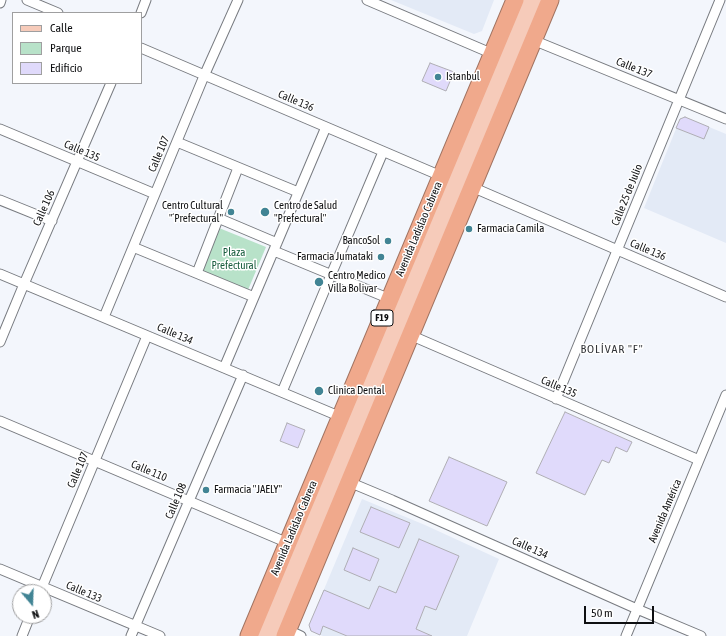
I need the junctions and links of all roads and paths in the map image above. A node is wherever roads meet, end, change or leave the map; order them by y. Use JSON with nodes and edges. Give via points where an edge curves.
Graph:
{"nodes":[{"id":1,"x":1,"y":0,"type":"edge"},
{"id":2,"x":27,"y":0,"type":"edge"},
{"id":3,"x":146,"y":0,"type":"edge"},
{"id":4,"x":238,"y":0,"type":"edge"},
{"id":5,"x":367,"y":0,"type":"edge"},
{"id":6,"x":515,"y":0,"type":"edge"},
{"id":7,"x":525,"y":0,"type":"edge"},
{"id":8,"x":539,"y":0,"type":"edge"},
{"id":9,"x":550,"y":0,"type":"edge"},
{"id":10,"x":720,"y":0,"type":"edge"},
{"id":11,"x":0,"y":3,"type":"edge"},
{"id":12,"x":56,"y":12,"type":"edge"},
{"id":13,"x":141,"y":12,"type":"edge"},
{"id":14,"x":533,"y":40,"type":"junction"},
{"id":15,"x":142,"y":48,"type":"edge"},
{"id":16,"x":492,"y":54,"type":"junction"},
{"id":17,"x":204,"y":76,"type":"junction"},
{"id":18,"x":111,"y":84,"type":"edge"},
{"id":19,"x":679,"y":100,"type":"junction"},
{"id":20,"x":726,"y":119,"type":"edge"},
{"id":21,"x":326,"y":127,"type":"junction"},
{"id":22,"x":0,"y":129,"type":"edge"},
{"id":23,"x":177,"y":142,"type":"junction"},
{"id":24,"x":383,"y":152,"type":"junction"},
{"id":25,"x":78,"y":162,"type":"junction"},
{"id":26,"x":238,"y":168,"type":"junction"},
{"id":27,"x":441,"y":176,"type":"junction"},
{"id":28,"x":472,"y":187,"type":"junction"},
{"id":29,"x":298,"y":192,"type":"junction"},
{"id":30,"x":155,"y":194,"type":"junction"},
{"id":31,"x":0,"y":200,"type":"edge"},
{"id":32,"x":218,"y":218,"type":"junction"},
{"id":33,"x":52,"y":221,"type":"junction"},
{"id":34,"x":133,"y":247,"type":"junction"},
{"id":35,"x":275,"y":247,"type":"junction"},
{"id":36,"x":617,"y":250,"type":"junction"},
{"id":37,"x":197,"y":273,"type":"junction"},
{"id":38,"x":0,"y":274,"type":"edge"},
{"id":39,"x":331,"y":275,"type":"junction"},
{"id":40,"x":24,"y":284,"type":"junction"},
{"id":41,"x":254,"y":297,"type":"junction"},
{"id":42,"x":726,"y":297,"type":"edge"},
{"id":43,"x":390,"y":299,"type":"junction"},
{"id":44,"x":104,"y":317,"type":"junction"},
{"id":45,"x":410,"y":335,"type":"junction"},
{"id":46,"x":147,"y":336,"type":"junction"},
{"id":47,"x":0,"y":342,"type":"edge"},
{"id":48,"x":224,"y":368,"type":"junction"},
{"id":49,"x":243,"y":376,"type":"junction"},
{"id":50,"x":282,"y":392,"type":"junction"},
{"id":51,"x":726,"y":395,"type":"edge"},
{"id":52,"x":556,"y":399,"type":"junction"},
{"id":53,"x":723,"y":411,"type":"edge"},
{"id":54,"x":340,"y":417,"type":"junction"},
{"id":55,"x":0,"y":421,"type":"edge"},
{"id":56,"x":699,"y":460,"type":"junction"},
{"id":57,"x":95,"y":461,"type":"junction"},
{"id":58,"x":349,"y":482,"type":"junction"},
{"id":59,"x":189,"y":501,"type":"junction"},
{"id":60,"x":288,"y":543,"type":"junction"},
{"id":61,"x":0,"y":569,"type":"edge"},
{"id":62,"x":29,"y":584,"type":"edge"},
{"id":63,"x":44,"y":584,"type":"edge"},
{"id":64,"x":52,"y":594,"type":"edge"},
{"id":65,"x":637,"y":609,"type":"junction"},
{"id":66,"x":27,"y":624,"type":"edge"},
{"id":67,"x":135,"y":626,"type":"junction"},
{"id":68,"x":287,"y":635,"type":"edge"},
{"id":69,"x":22,"y":636,"type":"edge"},
{"id":70,"x":131,"y":636,"type":"edge"},
{"id":71,"x":160,"y":636,"type":"edge"},
{"id":72,"x":249,"y":636,"type":"edge"},
{"id":73,"x":261,"y":636,"type":"edge"},
{"id":74,"x":626,"y":636,"type":"edge"},
{"id":75,"x":701,"y":636,"type":"edge"}],
"edges":[{"from":1,"to":11,"type":"street"},
{"from":2,"to":12,"type":"street"},
{"from":3,"to":13,"type":"street"},
{"from":4,"to":17,"type":"street","name":"Calle 107"},
{"from":5,"to":16,"type":"street"},
{"from":6,"to":16,"type":"highway","name":"Avenida Ladislao Cabrera","number":"F19"},
{"from":7,"to":73,"type":"main road","name":"Avenida Ladislao Cabrera","number":"F19"},
{"from":8,"to":68,"type":"main road","name":"Avenida Ladislao Cabrera","number":"F19"},
{"from":9,"to":14,"type":"highway","name":"Avenida Ladislao Cabrera","number":"F19"},
{"from":10,"to":19,"type":"street","name":"Calle 25 de Julio"},
{"from":14,"to":19,"type":"street","name":"Calle 137"},
{"from":14,"to":28,"type":"highway","name":"Avenida Ladislao Cabrera","number":"F19"},
{"from":15,"to":17,"type":"street","name":"Calle 136"},
{"from":16,"to":27,"type":"highway","name":"Avenida Ladislao Cabrera","number":"F19"},
{"from":17,"to":21,"type":"street","name":"Calle 136"},
{"from":17,"to":23,"type":"street","name":"Calle 107"},
{"from":18,"to":25,"type":"street","name":"Calle 106"},
{"from":19,"to":20,"type":"street","name":"Calle 137"},
{"from":19,"to":36,"type":"street","name":"Calle 25 de Julio"},
{"from":21,"to":24,"type":"street","name":"Calle 136"},
{"from":21,"to":29,"type":"street"},
{"from":22,"to":25,"type":"street","name":"Calle 135"},
{"from":23,"to":26,"type":"street"},
{"from":23,"to":30,"type":"street","name":"Calle 107"},
{"from":24,"to":27,"type":"street","name":"Calle 136"},
{"from":24,"to":39,"type":"street"},
{"from":25,"to":30,"type":"street","name":"Calle 135"},
{"from":25,"to":33,"type":"street","name":"Calle 106"},
{"from":26,"to":29,"type":"street"},
{"from":26,"to":32,"type":"street"},
{"from":27,"to":43,"type":"highway","name":"Avenida Ladislao Cabrera","number":"F19"},
{"from":28,"to":36,"type":"street","name":"Calle 136"},
{"from":28,"to":45,"type":"highway","name":"Avenida Ladislao Cabrera","number":"F19"},
{"from":29,"to":35,"type":"street"},
{"from":30,"to":34,"type":"street","name":"Calle 107"},
{"from":31,"to":33,"type":"street"},
{"from":32,"to":35,"type":"street"},
{"from":32,"to":37,"type":"street"},
{"from":33,"to":40,"type":"street","name":"Calle 106"},
{"from":34,"to":37,"type":"street"},
{"from":34,"to":44,"type":"street","name":"Calle 107"},
{"from":35,"to":39,"type":"street"},
{"from":35,"to":41,"type":"street"},
{"from":36,"to":42,"type":"street","name":"Calle 136"},
{"from":36,"to":52,"type":"street","name":"Calle 25 de Julio"},
{"from":37,"to":41,"type":"street"},
{"from":38,"to":40,"type":"street","name":"Calle 134"},
{"from":39,"to":43,"type":"street"},
{"from":39,"to":50,"type":"street"},
{"from":40,"to":44,"type":"street","name":"Calle 134"},
{"from":40,"to":47,"type":"street","name":"Calle 106"},
{"from":41,"to":48,"type":"street"},
{"from":43,"to":54,"type":"highway","name":"Avenida Ladislao Cabrera","number":"F19"},
{"from":44,"to":46,"type":"street","name":"Calle 134"},
{"from":45,"to":52,"type":"street","name":"Calle 135"},
{"from":45,"to":58,"type":"highway","name":"Avenida Ladislao Cabrera","number":"F19"},
{"from":46,"to":48,"type":"street","name":"Calle 134"},
{"from":46,"to":57,"type":"street","name":"Calle 107"},
{"from":48,"to":49,"type":"street","name":"Calle 134"},
{"from":49,"to":50,"type":"street","name":"Calle 134"},
{"from":49,"to":59,"type":"street","name":"Calle 108"},
{"from":50,"to":54,"type":"street","name":"Calle 134"},
{"from":51,"to":53,"type":"street","name":"Avenida América"},
{"from":52,"to":56,"type":"street","name":"Calle 135"},
{"from":53,"to":56,"type":"street","name":"Avenida América"},
{"from":54,"to":60,"type":"highway","name":"Avenida Ladislao Cabrera","number":"F19"},
{"from":55,"to":57,"type":"street","name":"Calle 110"},
{"from":56,"to":65,"type":"street","name":"Avenida América"},
{"from":57,"to":59,"type":"street","name":"Calle 110"},
{"from":57,"to":63,"type":"street","name":"Calle 107"},
{"from":58,"to":65,"type":"street","name":"Calle 134"},
{"from":58,"to":68,"type":"highway","name":"Avenida Ladislao Cabrera","number":"F19"},
{"from":59,"to":60,"type":"street","name":"Calle 110"},
{"from":59,"to":67,"type":"street","name":"Calle 108"},
{"from":60,"to":72,"type":"highway","name":"Avenida Ladislao Cabrera","number":"F19"},
{"from":61,"to":62,"type":"street","name":"Calle 133"},
{"from":64,"to":67,"type":"street","name":"Calle 133"},
{"from":65,"to":74,"type":"street","name":"Avenida América"},
{"from":65,"to":75,"type":"street","name":"Calle 134"},
{"from":66,"to":69,"type":"street"},
{"from":67,"to":70,"type":"street","name":"Calle 108"},
{"from":67,"to":71,"type":"street","name":"Calle 133"}]}
